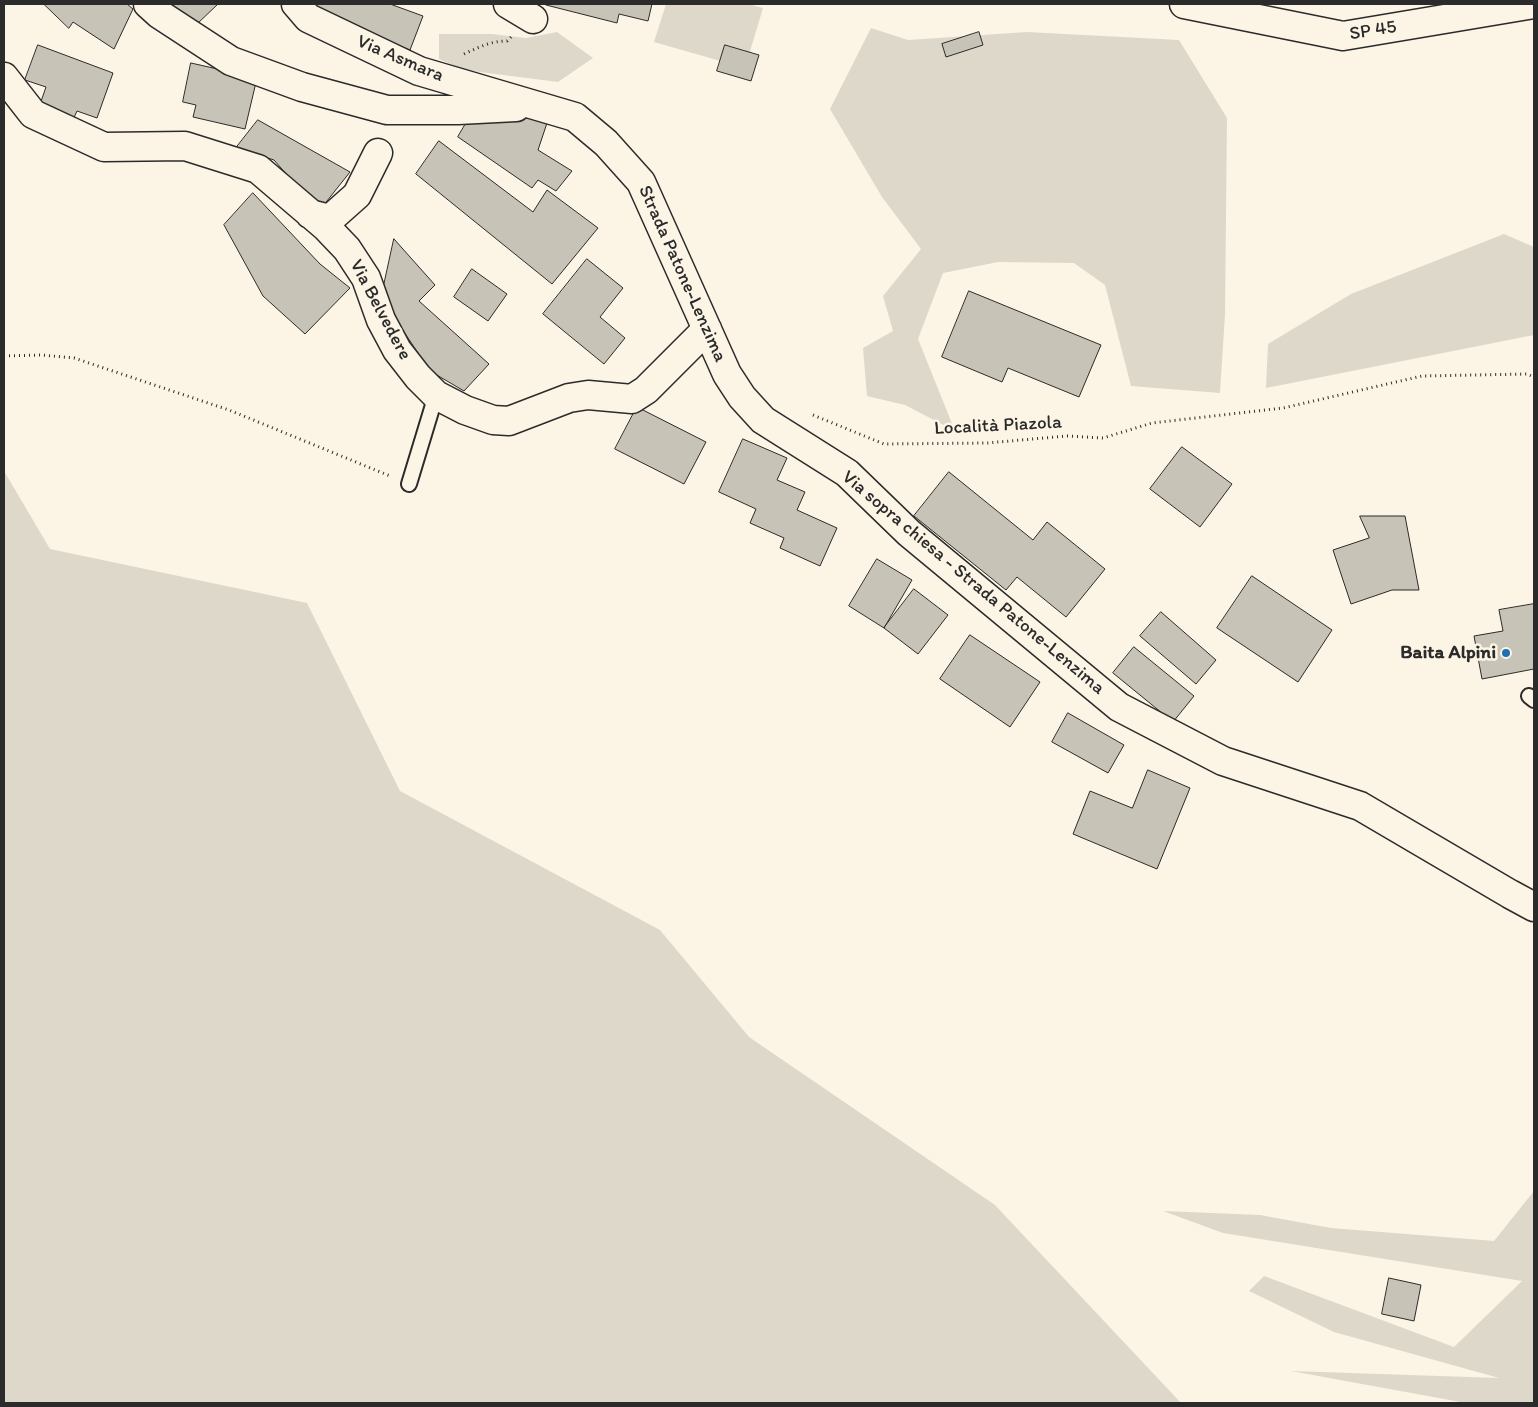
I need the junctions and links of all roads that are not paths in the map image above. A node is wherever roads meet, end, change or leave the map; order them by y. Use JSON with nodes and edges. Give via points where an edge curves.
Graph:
{"nodes":[{"id":1,"x":148,"y":4,"type":"edge"},
{"id":2,"x":296,"y":4,"type":"edge"},
{"id":3,"x":508,"y":4,"type":"edge"},
{"id":4,"x":1184,"y":4,"type":"edge"},
{"id":5,"x":1534,"y":4,"type":"edge"},
{"id":6,"x":533,"y":19,"type":"dead end"},
{"id":7,"x":4,"y":77,"type":"edge"},
{"id":8,"x":540,"y":106,"type":"junction"},
{"id":9,"x":378,"y":154,"type":"dead end"},
{"id":10,"x":310,"y":214,"type":"junction"},
{"id":11,"x":707,"y":329,"type":"junction"},
{"id":12,"x":727,"y":374,"type":"joint"},
{"id":13,"x":436,"y":395,"type":"junction"},
{"id":14,"x":409,"y":484,"type":"road end"},
{"id":15,"x":1522,"y":894,"type":"edge"},
{"id":16,"x":1534,"y":907,"type":"edge"}],
"edges":[{"from":1,"to":8,"type":"street","via":[[231,62],[302,87],[387,110]]},
{"from":2,"to":8,"type":"street","name":"Via Asmara","via":[[308,18],[419,71]]},
{"from":3,"to":6,"type":"street"},
{"from":4,"to":5,"type":"street","name":"SP 45","via":[[1343,36]]},
{"from":7,"to":10,"type":"street","name":"Via Belvedere","via":[[33,114],[104,147],[185,146],[258,169]]},
{"from":8,"to":11,"type":"street","name":"Strada Patone-Lenzima","via":[[575,117],[606,143],[641,182]]},
{"from":9,"to":10,"type":"street","via":[[358,195],[330,219]]},
{"from":10,"to":13,"type":"street","name":"Via Belvedere","via":[[347,249],[366,278],[381,320],[397,350]]},
{"from":11,"to":12,"type":"street","name":"Strada Patone-Lenzima"},
{"from":11,"to":13,"type":"street","name":"Via Belvedere","via":[[646,390],[632,399],[588,395],[569,398],[509,421],[493,420]]},
{"from":12,"to":15,"type":"street","name":"Via sopra chiesa - Strada Patone-Lenzima","via":[[763,420],[847,474],[909,533],[1119,707],[1223,761],[1360,806]]},
{"from":13,"to":14,"type":"lane"},
{"from":15,"to":16,"type":"street","name":"Via sopra chiesa - Strada Patone-Lenzima"}]}
